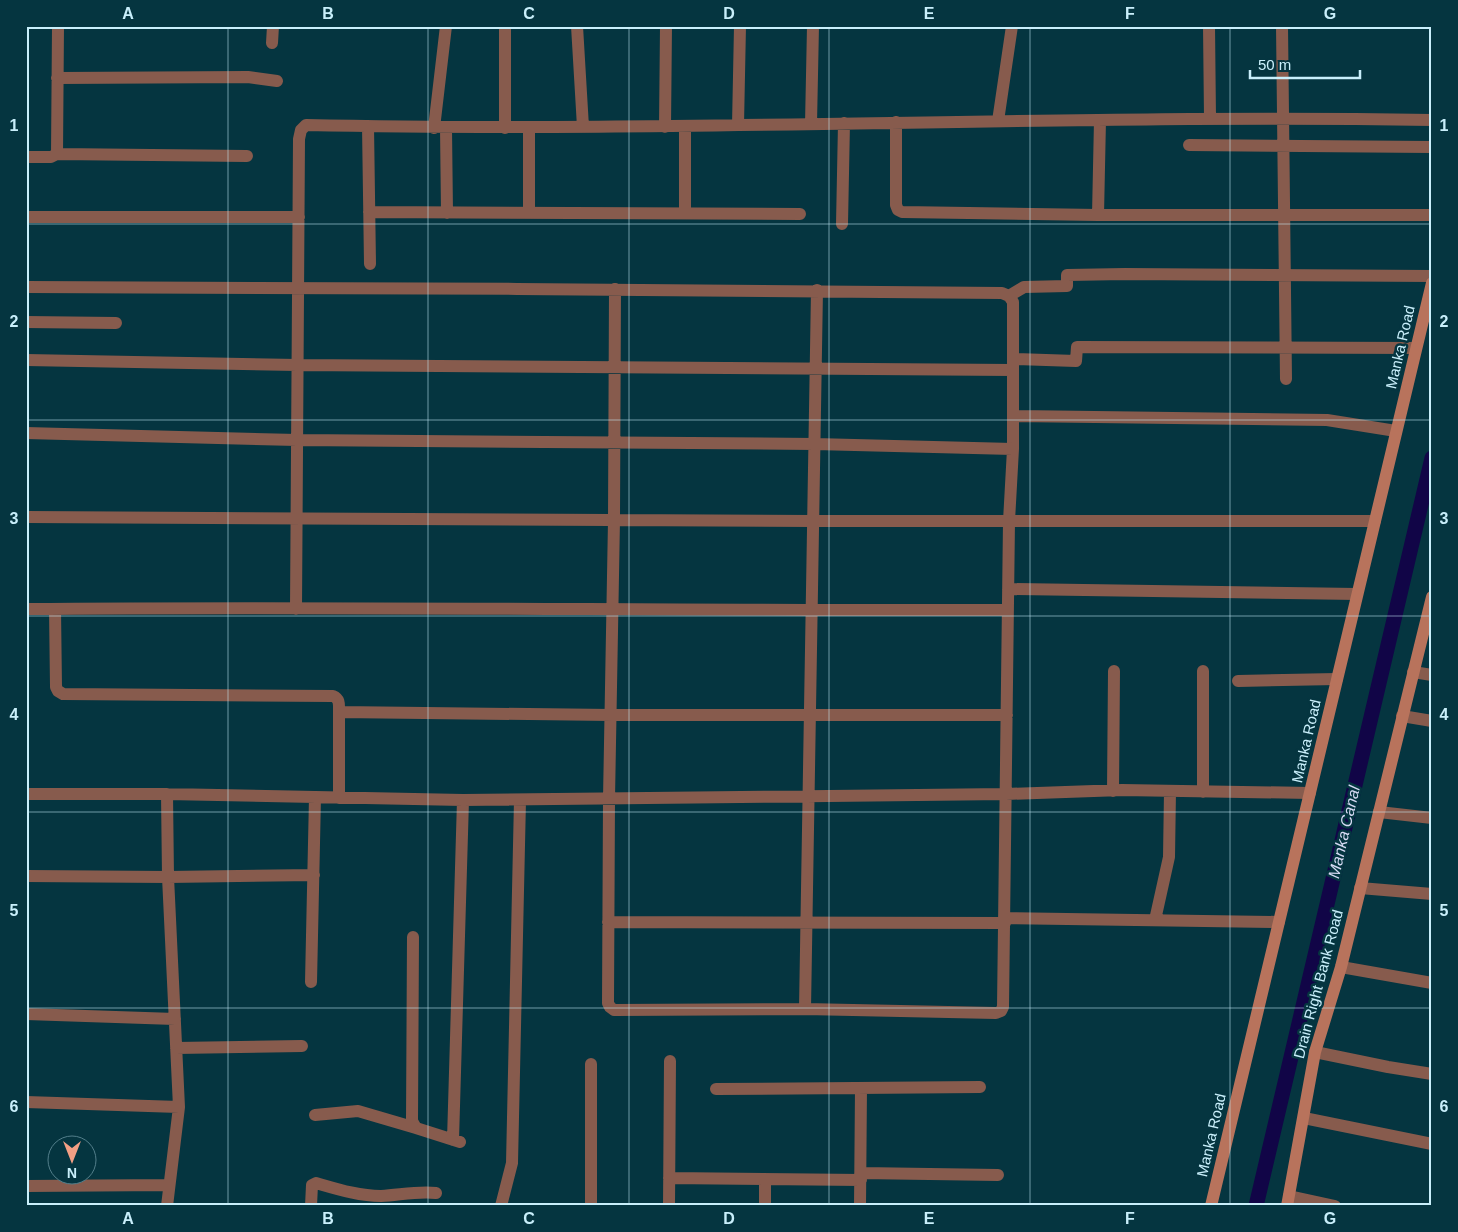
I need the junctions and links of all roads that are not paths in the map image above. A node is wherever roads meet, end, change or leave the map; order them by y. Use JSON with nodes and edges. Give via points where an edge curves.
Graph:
{"nodes":[{"id":1,"x":58,"y":26,"type":"edge"},
{"id":2,"x":273,"y":26,"type":"edge"},
{"id":3,"x":446,"y":26,"type":"edge"},
{"id":4,"x":505,"y":26,"type":"edge"},
{"id":5,"x":577,"y":26,"type":"edge"},
{"id":6,"x":666,"y":26,"type":"edge"},
{"id":7,"x":740,"y":26,"type":"edge"},
{"id":8,"x":813,"y":26,"type":"edge"},
{"id":9,"x":1012,"y":26,"type":"edge"},
{"id":10,"x":1209,"y":26,"type":"edge"},
{"id":11,"x":1282,"y":26,"type":"edge"},
{"id":12,"x":272,"y":43,"type":"dead end"},
{"id":13,"x":57,"y":78,"type":"junction"},
{"id":14,"x":277,"y":82,"type":"dead end"},
{"id":15,"x":1210,"y":118,"type":"junction"},
{"id":16,"x":1282,"y":118,"type":"junction"},
{"id":17,"x":1100,"y":120,"type":"junction"},
{"id":18,"x":1432,"y":120,"type":"edge"},
{"id":19,"x":998,"y":121,"type":"junction"},
{"id":20,"x":896,"y":122,"type":"junction"},
{"id":21,"x":844,"y":123,"type":"junction"},
{"id":22,"x":811,"y":124,"type":"junction"},
{"id":23,"x":738,"y":125,"type":"junction"},
{"id":24,"x":368,"y":126,"type":"junction"},
{"id":25,"x":685,"y":126,"type":"junction"},
{"id":26,"x":583,"y":127,"type":"junction"},
{"id":27,"x":665,"y":127,"type":"junction"},
{"id":28,"x":440,"y":128,"type":"junction"},
{"id":29,"x":505,"y":128,"type":"junction"},
{"id":30,"x":529,"y":128,"type":"junction"},
{"id":31,"x":1188,"y":145,"type":"dead end"},
{"id":32,"x":1283,"y":146,"type":"junction"},
{"id":33,"x":1432,"y":147,"type":"edge"},
{"id":34,"x":57,"y":154,"type":"junction"},
{"id":35,"x":246,"y":156,"type":"dead end"},
{"id":36,"x":26,"y":157,"type":"edge"},
{"id":37,"x":369,"y":212,"type":"junction"},
{"id":38,"x":448,"y":213,"type":"junction"},
{"id":39,"x":529,"y":213,"type":"junction"},
{"id":40,"x":685,"y":213,"type":"junction"},
{"id":41,"x":800,"y":214,"type":"dead end"},
{"id":42,"x":1098,"y":215,"type":"junction"},
{"id":43,"x":1432,"y":215,"type":"edge"},
{"id":44,"x":1284,"y":216,"type":"junction"},
{"id":45,"x":26,"y":217,"type":"edge"},
{"id":46,"x":299,"y":217,"type":"junction"},
{"id":47,"x":842,"y":224,"type":"dead end"},
{"id":48,"x":370,"y":264,"type":"dead end"},
{"id":49,"x":1284,"y":274,"type":"junction"},
{"id":50,"x":1432,"y":276,"type":"edge"},
{"id":51,"x":1432,"y":283,"type":"edge"},
{"id":52,"x":26,"y":287,"type":"edge"},
{"id":53,"x":298,"y":288,"type":"junction"},
{"id":54,"x":614,"y":289,"type":"junction"},
{"id":55,"x":817,"y":290,"type":"junction"},
{"id":56,"x":1009,"y":296,"type":"junction"},
{"id":57,"x":26,"y":322,"type":"edge"},
{"id":58,"x":116,"y":323,"type":"dead end"},
{"id":59,"x":1286,"y":346,"type":"junction"},
{"id":60,"x":1416,"y":348,"type":"junction"},
{"id":61,"x":26,"y":360,"type":"edge"},
{"id":62,"x":1012,"y":364,"type":"junction"},
{"id":63,"x":297,"y":365,"type":"junction"},
{"id":64,"x":615,"y":367,"type":"junction"},
{"id":65,"x":816,"y":369,"type":"junction"},
{"id":66,"x":1286,"y":379,"type":"dead end"},
{"id":67,"x":1012,"y":416,"type":"junction"},
{"id":68,"x":1396,"y":431,"type":"junction"},
{"id":69,"x":26,"y":433,"type":"edge"},
{"id":70,"x":297,"y":440,"type":"junction"},
{"id":71,"x":614,"y":442,"type":"junction"},
{"id":72,"x":816,"y":444,"type":"junction"},
{"id":73,"x":1013,"y":449,"type":"junction"},
{"id":74,"x":26,"y":517,"type":"edge"},
{"id":75,"x":296,"y":519,"type":"junction"},
{"id":76,"x":614,"y":520,"type":"junction"},
{"id":77,"x":814,"y":521,"type":"junction"},
{"id":78,"x":1009,"y":521,"type":"junction"},
{"id":79,"x":1375,"y":521,"type":"junction"},
{"id":80,"x":1008,"y":590,"type":"junction"},
{"id":81,"x":1357,"y":594,"type":"junction"},
{"id":82,"x":1432,"y":598,"type":"edge"},
{"id":83,"x":55,"y":608,"type":"junction"},
{"id":84,"x":613,"y":608,"type":"junction"},
{"id":85,"x":26,"y":609,"type":"edge"},
{"id":86,"x":296,"y":609,"type":"junction"},
{"id":87,"x":1008,"y":610,"type":"junction"},
{"id":88,"x":812,"y":611,"type":"junction"},
{"id":89,"x":1114,"y":671,"type":"dead end"},
{"id":90,"x":1203,"y":671,"type":"dead end"},
{"id":91,"x":1413,"y":672,"type":"junction"},
{"id":92,"x":1432,"y":675,"type":"edge"},
{"id":93,"x":1337,"y":679,"type":"junction"},
{"id":94,"x":1238,"y":681,"type":"dead end"},
{"id":95,"x":339,"y":712,"type":"junction"},
{"id":96,"x":611,"y":715,"type":"junction"},
{"id":97,"x":1007,"y":715,"type":"junction"},
{"id":98,"x":810,"y":716,"type":"junction"},
{"id":99,"x":1402,"y":716,"type":"junction"},
{"id":100,"x":1432,"y":721,"type":"edge"},
{"id":101,"x":1113,"y":791,"type":"junction"},
{"id":102,"x":1170,"y":791,"type":"junction"},
{"id":103,"x":1203,"y":792,"type":"junction"},
{"id":104,"x":1310,"y":793,"type":"junction"},
{"id":105,"x":26,"y":794,"type":"edge"},
{"id":106,"x":167,"y":794,"type":"junction"},
{"id":107,"x":1006,"y":794,"type":"junction"},
{"id":108,"x":808,"y":796,"type":"junction"},
{"id":109,"x":315,"y":797,"type":"junction"},
{"id":110,"x":339,"y":798,"type":"junction"},
{"id":111,"x":609,"y":799,"type":"junction"},
{"id":112,"x":463,"y":800,"type":"junction"},
{"id":113,"x":520,"y":800,"type":"junction"},
{"id":114,"x":1379,"y":812,"type":"junction"},
{"id":115,"x":1432,"y":818,"type":"edge"},
{"id":116,"x":314,"y":875,"type":"junction"},
{"id":117,"x":26,"y":876,"type":"edge"},
{"id":118,"x":168,"y":877,"type":"junction"},
{"id":119,"x":1360,"y":888,"type":"junction"},
{"id":120,"x":1432,"y":894,"type":"edge"},
{"id":121,"x":1005,"y":920,"type":"junction"},
{"id":122,"x":1154,"y":920,"type":"junction"},
{"id":123,"x":608,"y":922,"type":"junction"},
{"id":124,"x":806,"y":922,"type":"junction"},
{"id":125,"x":1279,"y":922,"type":"junction"},
{"id":126,"x":413,"y":937,"type":"dead end"},
{"id":127,"x":1341,"y":967,"type":"junction"},
{"id":128,"x":311,"y":982,"type":"dead end"},
{"id":129,"x":1432,"y":983,"type":"edge"},
{"id":130,"x":805,"y":1009,"type":"junction"},
{"id":131,"x":26,"y":1014,"type":"edge"},
{"id":132,"x":175,"y":1018,"type":"junction"},
{"id":133,"x":302,"y":1046,"type":"dead end"},
{"id":134,"x":176,"y":1048,"type":"junction"},
{"id":135,"x":1316,"y":1052,"type":"junction"},
{"id":136,"x":670,"y":1061,"type":"dead end"},
{"id":137,"x":591,"y":1064,"type":"dead end"},
{"id":138,"x":1432,"y":1074,"type":"edge"},
{"id":139,"x":861,"y":1088,"type":"junction"},
{"id":140,"x":980,"y":1088,"type":"dead end"},
{"id":141,"x":716,"y":1089,"type":"dead end"},
{"id":142,"x":26,"y":1102,"type":"edge"},
{"id":143,"x":179,"y":1107,"type":"junction"},
{"id":144,"x":315,"y":1115,"type":"dead end"},
{"id":145,"x":1304,"y":1118,"type":"junction"},
{"id":146,"x":416,"y":1128,"type":"junction"},
{"id":147,"x":1432,"y":1144,"type":"edge"},
{"id":148,"x":998,"y":1175,"type":"dead end"},
{"id":149,"x":860,"y":1177,"type":"junction"},
{"id":150,"x":669,"y":1178,"type":"junction"},
{"id":151,"x":765,"y":1179,"type":"junction"},
{"id":152,"x":169,"y":1185,"type":"junction"},
{"id":153,"x":26,"y":1186,"type":"edge"},
{"id":154,"x":436,"y":1193,"type":"dead end"},
{"id":155,"x":1288,"y":1201,"type":"edge"},
{"id":156,"x":166,"y":1206,"type":"edge"},
{"id":157,"x":311,"y":1206,"type":"edge"},
{"id":158,"x":501,"y":1206,"type":"edge"},
{"id":159,"x":591,"y":1206,"type":"edge"},
{"id":160,"x":669,"y":1206,"type":"edge"},
{"id":161,"x":765,"y":1206,"type":"edge"},
{"id":162,"x":860,"y":1206,"type":"edge"},
{"id":163,"x":1211,"y":1206,"type":"edge"},
{"id":164,"x":1335,"y":1206,"type":"edge"}],
"edges":[{"from":1,"to":13,"type":"street"},
{"from":2,"to":12,"type":"street"},
{"from":3,"to":28,"type":"street"},
{"from":4,"to":29,"type":"street"},
{"from":5,"to":26,"type":"street"},
{"from":6,"to":27,"type":"street"},
{"from":7,"to":23,"type":"street"},
{"from":8,"to":22,"type":"street"},
{"from":9,"to":19,"type":"street"},
{"from":10,"to":15,"type":"street"},
{"from":11,"to":16,"type":"street"},
{"from":13,"to":14,"type":"street","via":[[248,77]]},
{"from":13,"to":34,"type":"street"},
{"from":15,"to":16,"type":"street"},
{"from":15,"to":17,"type":"street"},
{"from":16,"to":18,"type":"street"},
{"from":16,"to":32,"type":"street"},
{"from":17,"to":19,"type":"street"},
{"from":17,"to":42,"type":"street"},
{"from":19,"to":20,"type":"street"},
{"from":20,"to":21,"type":"street"},
{"from":20,"to":42,"type":"street","via":[[896,205],[902,212]]},
{"from":21,"to":22,"type":"street"},
{"from":21,"to":47,"type":"street"},
{"from":22,"to":23,"type":"street"},
{"from":23,"to":25,"type":"street"},
{"from":24,"to":28,"type":"street"},
{"from":24,"to":37,"type":"street"},
{"from":24,"to":46,"type":"street","via":[[306,125],[301,130]]},
{"from":25,"to":27,"type":"street"},
{"from":25,"to":40,"type":"street"},
{"from":26,"to":27,"type":"street"},
{"from":26,"to":30,"type":"street"},
{"from":28,"to":29,"type":"street"},
{"from":28,"to":38,"type":"street"},
{"from":29,"to":30,"type":"street"},
{"from":30,"to":39,"type":"street"},
{"from":31,"to":32,"type":"street"},
{"from":32,"to":33,"type":"street"},
{"from":32,"to":44,"type":"street"},
{"from":34,"to":35,"type":"street"},
{"from":34,"to":36,"type":"street","via":[[51,158]]},
{"from":37,"to":38,"type":"street"},
{"from":37,"to":48,"type":"street"},
{"from":38,"to":39,"type":"street"},
{"from":39,"to":40,"type":"street"},
{"from":40,"to":41,"type":"street"},
{"from":42,"to":44,"type":"street"},
{"from":43,"to":44,"type":"street"},
{"from":44,"to":49,"type":"street"},
{"from":45,"to":46,"type":"street"},
{"from":46,"to":53,"type":"street"},
{"from":49,"to":50,"type":"street"},
{"from":49,"to":56,"type":"street","via":[[1067,276],[1066,286],[1024,288]]},
{"from":49,"to":59,"type":"street"},
{"from":51,"to":60,"type":"main road","name":"Manka Road"},
{"from":52,"to":53,"type":"street"},
{"from":53,"to":54,"type":"street"},
{"from":53,"to":63,"type":"street"},
{"from":54,"to":55,"type":"street"},
{"from":54,"to":64,"type":"street"},
{"from":55,"to":56,"type":"street","via":[[1002,293]]},
{"from":55,"to":65,"type":"street"},
{"from":56,"to":62,"type":"street","via":[[1012,302]]},
{"from":57,"to":58,"type":"street"},
{"from":59,"to":60,"type":"street"},
{"from":59,"to":62,"type":"street","via":[[1077,347],[1076,360]]},
{"from":59,"to":66,"type":"street"},
{"from":60,"to":68,"type":"main road","name":"Manka Road"},
{"from":61,"to":63,"type":"street"},
{"from":62,"to":65,"type":"street"},
{"from":62,"to":67,"type":"street"},
{"from":63,"to":64,"type":"street"},
{"from":63,"to":70,"type":"street"},
{"from":64,"to":65,"type":"street"},
{"from":64,"to":71,"type":"street"},
{"from":65,"to":72,"type":"street"},
{"from":67,"to":68,"type":"street","via":[[1327,420]]},
{"from":67,"to":73,"type":"street"},
{"from":68,"to":79,"type":"main road","name":"Manka Road"},
{"from":69,"to":70,"type":"street"},
{"from":70,"to":71,"type":"street"},
{"from":70,"to":75,"type":"street"},
{"from":71,"to":72,"type":"street"},
{"from":71,"to":76,"type":"street"},
{"from":72,"to":73,"type":"street"},
{"from":72,"to":77,"type":"street"},
{"from":73,"to":78,"type":"street"},
{"from":74,"to":75,"type":"street"},
{"from":75,"to":76,"type":"street"},
{"from":75,"to":86,"type":"street"},
{"from":76,"to":77,"type":"street"},
{"from":76,"to":84,"type":"street"},
{"from":77,"to":78,"type":"street"},
{"from":77,"to":88,"type":"street"},
{"from":78,"to":79,"type":"street"},
{"from":78,"to":80,"type":"street"},
{"from":79,"to":81,"type":"main road","name":"Manka Road"},
{"from":80,"to":81,"type":"street"},
{"from":80,"to":87,"type":"street"},
{"from":81,"to":93,"type":"main road","name":"Manka Road"},
{"from":82,"to":91,"type":"main road","name":"Drain Right Bank Road"},
{"from":83,"to":85,"type":"street"},
{"from":83,"to":86,"type":"street"},
{"from":83,"to":95,"type":"street","via":[[56,688],[63,694],[333,696],[339,701]]},
{"from":84,"to":86,"type":"street"},
{"from":84,"to":88,"type":"street"},
{"from":84,"to":96,"type":"street"},
{"from":87,"to":88,"type":"street"},
{"from":87,"to":97,"type":"street"},
{"from":88,"to":98,"type":"street"},
{"from":89,"to":101,"type":"street"},
{"from":90,"to":103,"type":"street"},
{"from":91,"to":92,"type":"street"},
{"from":91,"to":99,"type":"main road","name":"Drain Right Bank Road"},
{"from":93,"to":94,"type":"street"},
{"from":93,"to":104,"type":"main road","name":"Manka Road"},
{"from":95,"to":96,"type":"street"},
{"from":95,"to":110,"type":"street"},
{"from":96,"to":98,"type":"street"},
{"from":96,"to":111,"type":"street"},
{"from":97,"to":98,"type":"street"},
{"from":97,"to":107,"type":"street"},
{"from":98,"to":108,"type":"street"},
{"from":99,"to":100,"type":"street"},
{"from":99,"to":114,"type":"main road","name":"Drain Right Bank Road"},
{"from":101,"to":102,"type":"street"},
{"from":101,"to":107,"type":"street"},
{"from":102,"to":103,"type":"street"},
{"from":102,"to":122,"type":"street","via":[[1169,857]]},
{"from":103,"to":104,"type":"street"},
{"from":104,"to":125,"type":"main road","name":"Manka Road"},
{"from":105,"to":106,"type":"street"},
{"from":106,"to":109,"type":"street"},
{"from":106,"to":118,"type":"street"},
{"from":107,"to":108,"type":"street"},
{"from":107,"to":121,"type":"street"},
{"from":108,"to":111,"type":"street"},
{"from":108,"to":124,"type":"street"},
{"from":109,"to":110,"type":"street"},
{"from":109,"to":116,"type":"street"},
{"from":110,"to":112,"type":"street"},
{"from":111,"to":113,"type":"street"},
{"from":111,"to":123,"type":"street"},
{"from":112,"to":113,"type":"street"},
{"from":112,"to":146,"type":"street","via":[[457,1141]]},
{"from":113,"to":158,"type":"street","via":[[512,1163]]},
{"from":114,"to":115,"type":"street"},
{"from":114,"to":119,"type":"main road","name":"Drain Right Bank Road"},
{"from":116,"to":118,"type":"street"},
{"from":116,"to":128,"type":"street"},
{"from":117,"to":118,"type":"street"},
{"from":118,"to":132,"type":"street"},
{"from":119,"to":120,"type":"street"},
{"from":119,"to":127,"type":"main road","name":"Drain Right Bank Road"},
{"from":121,"to":122,"type":"street"},
{"from":121,"to":124,"type":"street"},
{"from":121,"to":130,"type":"street","via":[[1001,1011]]},
{"from":122,"to":125,"type":"street"},
{"from":123,"to":124,"type":"street"},
{"from":123,"to":130,"type":"street","via":[[608,1003],[614,1010]]},
{"from":124,"to":130,"type":"street"},
{"from":125,"to":163,"type":"main road","name":"Manka Road"},
{"from":126,"to":146,"type":"street","via":[[412,1121]]},
{"from":127,"to":129,"type":"street"},
{"from":127,"to":135,"type":"main road","name":"Drain Right Bank Road"},
{"from":131,"to":132,"type":"street"},
{"from":132,"to":134,"type":"street"},
{"from":133,"to":134,"type":"street"},
{"from":134,"to":143,"type":"street"},
{"from":135,"to":138,"type":"street"},
{"from":135,"to":145,"type":"main road","name":"Drain Right Bank Road"},
{"from":136,"to":150,"type":"street"},
{"from":137,"to":159,"type":"street"},
{"from":139,"to":140,"type":"street"},
{"from":139,"to":141,"type":"street"},
{"from":139,"to":149,"type":"street"},
{"from":142,"to":143,"type":"street"},
{"from":143,"to":152,"type":"street"},
{"from":144,"to":146,"type":"street","via":[[358,1111]]},
{"from":145,"to":147,"type":"street"},
{"from":145,"to":155,"type":"main road","name":"Drain Right Bank Road"},
{"from":148,"to":149,"type":"street"},
{"from":149,"to":151,"type":"street"},
{"from":149,"to":162,"type":"street"},
{"from":150,"to":151,"type":"street"},
{"from":150,"to":160,"type":"street"},
{"from":151,"to":161,"type":"street"},
{"from":152,"to":153,"type":"street"},
{"from":152,"to":156,"type":"street"},
{"from":154,"to":157,"type":"street","via":[[380,1196],[344,1192],[316,1183],[312,1186]]},
{"from":155,"to":164,"type":"street"}]}
